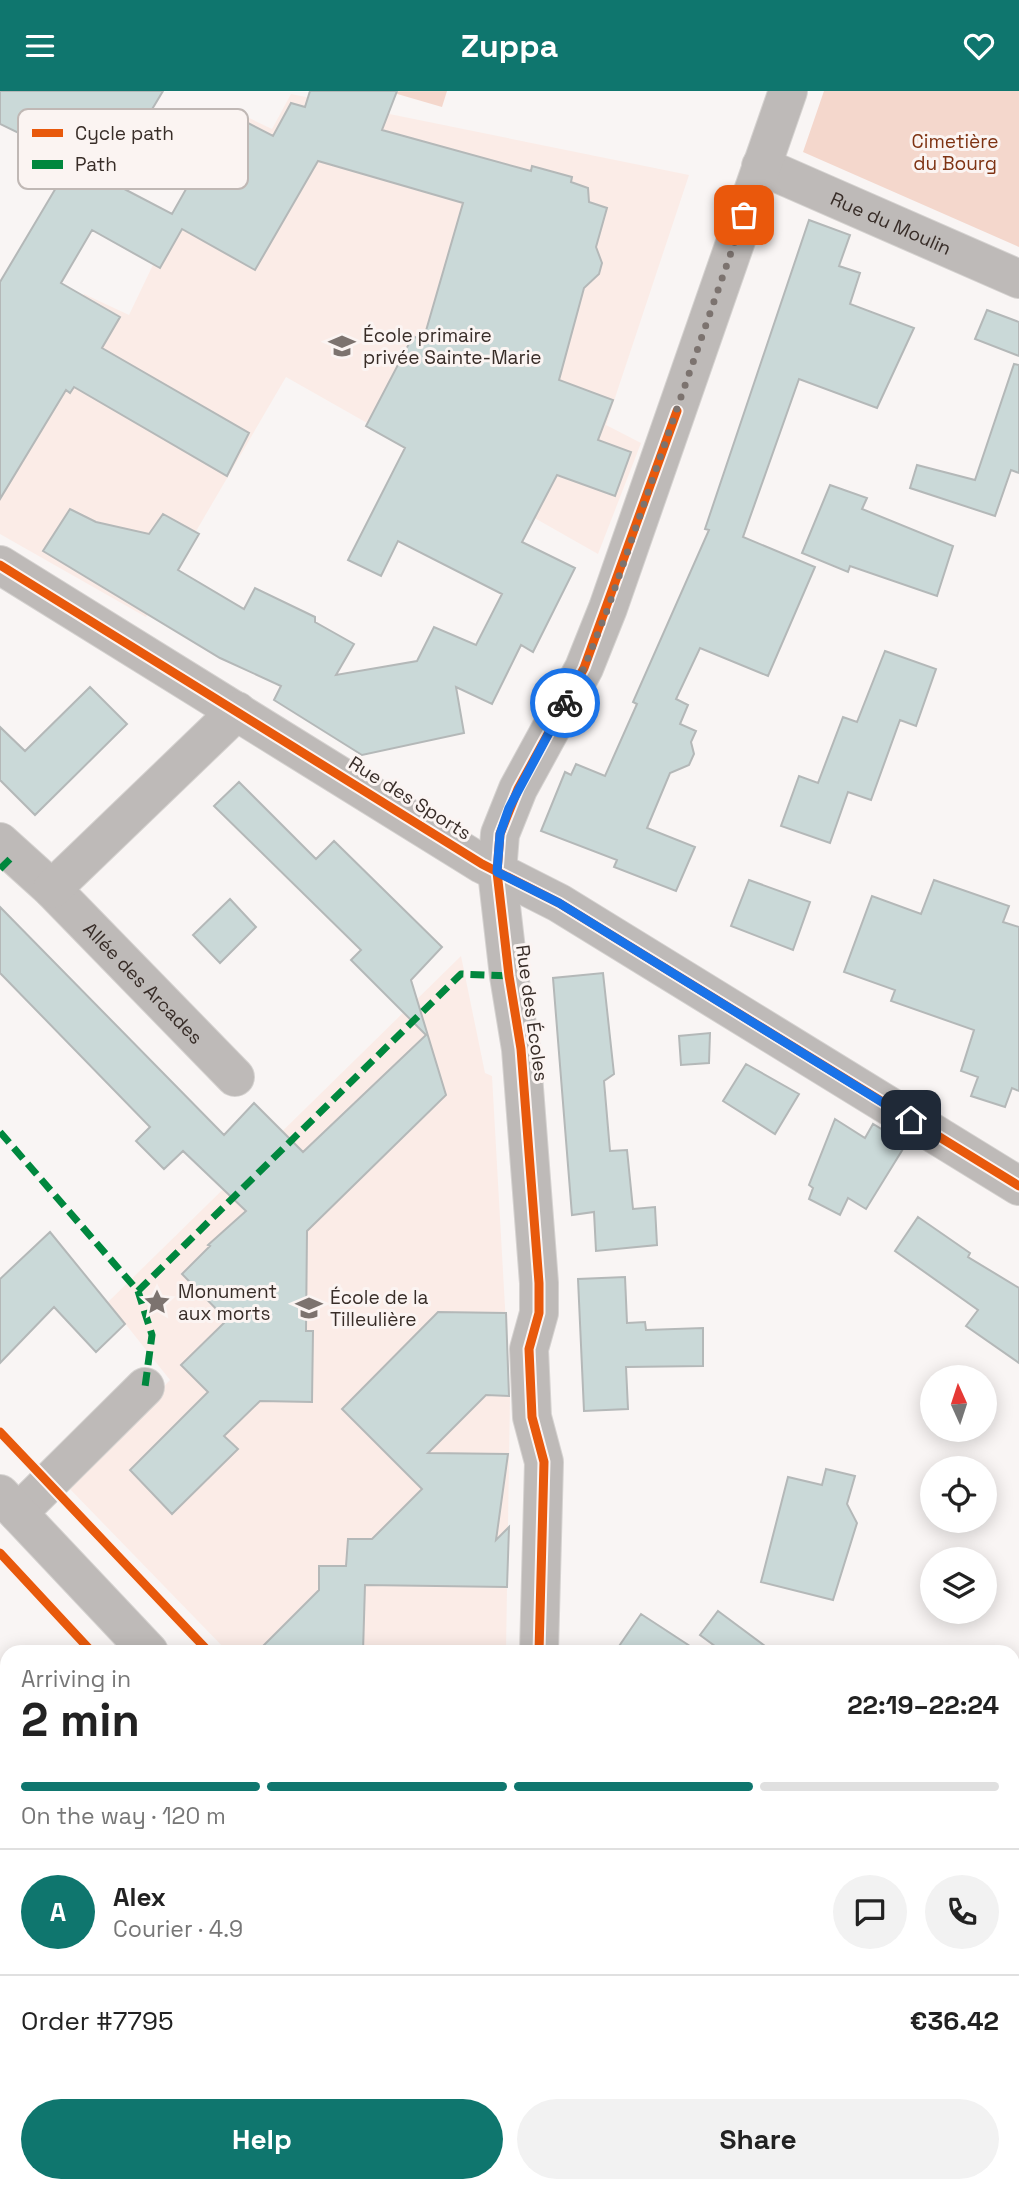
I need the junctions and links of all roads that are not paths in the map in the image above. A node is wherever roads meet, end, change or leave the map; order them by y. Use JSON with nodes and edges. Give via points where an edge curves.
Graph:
{"nodes":[{"id":1,"x":789,"y":91,"type":"edge"},
{"id":2,"x":761,"y":166,"type":"junction"},
{"id":3,"x":1019,"y":279,"type":"edge"},
{"id":4,"x":0,"y":565,"type":"edge"},
{"id":5,"x":237,"y":711,"type":"junction"},
{"id":6,"x":0,"y":842,"type":"edge"},
{"id":7,"x":497,"y":872,"type":"junction"},
{"id":8,"x":52,"y":889,"type":"junction"},
{"id":9,"x":235,"y":1077,"type":"dead end"},
{"id":10,"x":1019,"y":1186,"type":"edge"},
{"id":11,"x":145,"y":1387,"type":"dead end"},
{"id":12,"x":9,"y":1504,"type":"edge"},
{"id":13,"x":142,"y":1645,"type":"edge"},
{"id":14,"x":539,"y":1645,"type":"edge"}],
"edges":[{"from":1,"to":2,"type":"street","name":"Rue des Écoles"},
{"from":2,"to":3,"type":"street","name":"Rue du Moulin"},
{"from":2,"to":7,"type":"street","name":"Rue des Écoles","via":[[584,668],[509,808],[500,834]]},
{"from":4,"to":5,"type":"street","name":"Rue des Sports"},
{"from":5,"to":7,"type":"street","name":"Rue des Sports"},
{"from":5,"to":8,"type":"street"},
{"from":6,"to":8,"type":"street","name":"Allée des Arcades"},
{"from":7,"to":10,"type":"street","name":"Rue des Sports","via":[[559,903]]},
{"from":7,"to":14,"type":"street","name":"Rue des Écoles","via":[[519,1025],[536,1234],[539,1313],[529,1349],[532,1417],[544,1462]]},
{"from":8,"to":9,"type":"street","name":"Allée des Arcades"},
{"from":11,"to":12,"type":"street"},
{"from":12,"to":13,"type":"street"}]}
